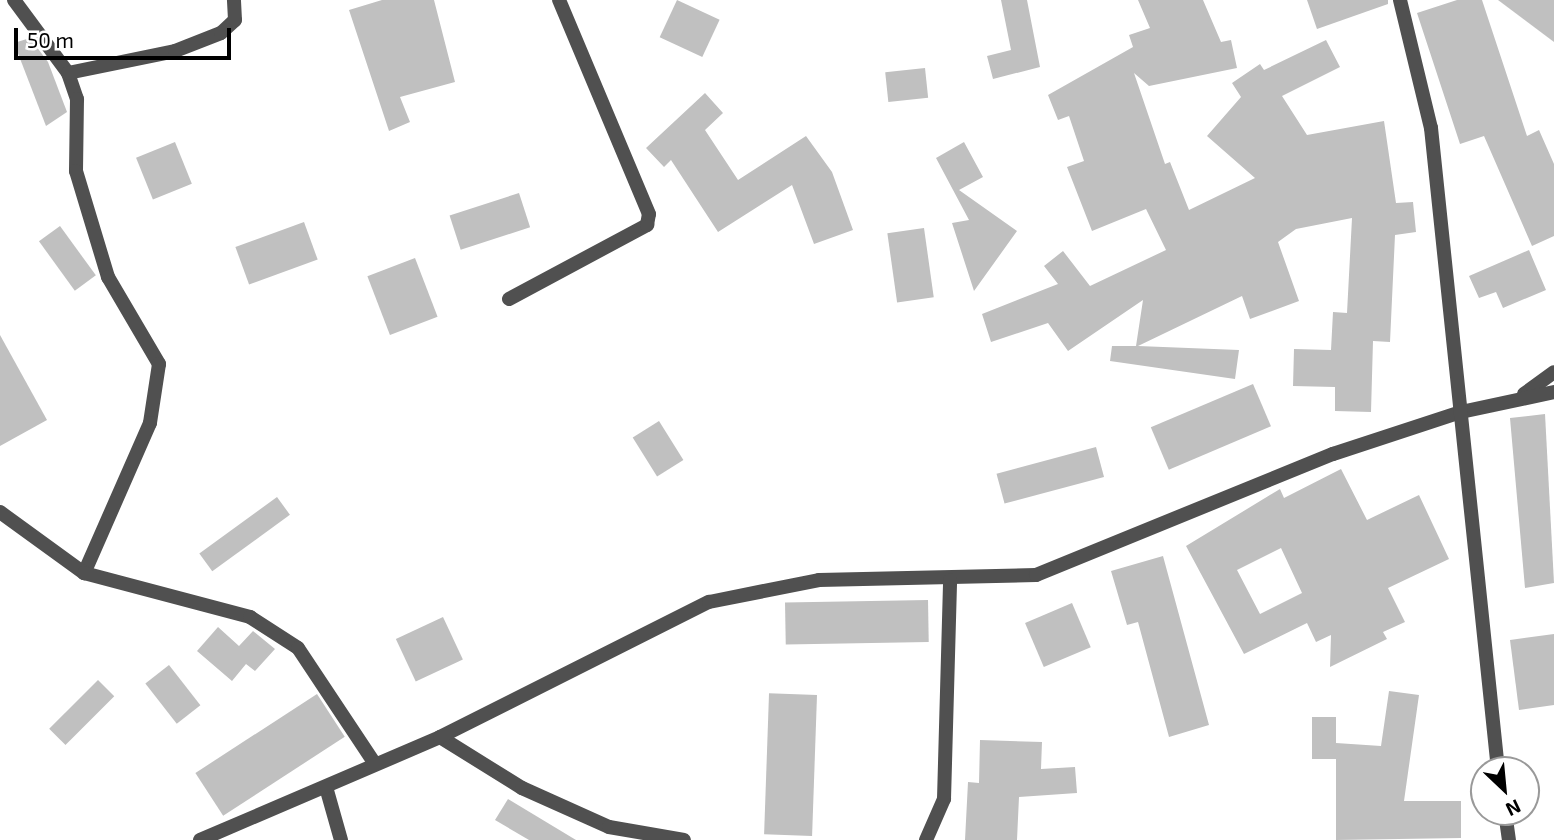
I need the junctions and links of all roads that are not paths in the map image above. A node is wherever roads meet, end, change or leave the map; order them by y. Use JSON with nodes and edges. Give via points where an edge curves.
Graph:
{"nodes":[{"id":1,"x":14,"y":0,"type":"edge"},
{"id":2,"x":234,"y":0,"type":"edge"},
{"id":3,"x":559,"y":0,"type":"edge"},
{"id":4,"x":1401,"y":0,"type":"edge"},
{"id":5,"x":68,"y":73,"type":"junction"},
{"id":6,"x":509,"y":299,"type":"dead end"},
{"id":7,"x":1554,"y":372,"type":"edge"},
{"id":8,"x":1554,"y":392,"type":"edge"},
{"id":9,"x":1521,"y":396,"type":"junction"},
{"id":10,"x":1461,"y":412,"type":"junction"},
{"id":11,"x":0,"y":512,"type":"edge"},
{"id":12,"x":84,"y":573,"type":"junction"},
{"id":13,"x":950,"y":580,"type":"junction"},
{"id":14,"x":440,"y":737,"type":"junction"},
{"id":15,"x":1497,"y":756,"type":"edge"},
{"id":16,"x":374,"y":764,"type":"junction"},
{"id":17,"x":326,"y":788,"type":"junction"},
{"id":18,"x":200,"y":840,"type":"edge"},
{"id":19,"x":341,"y":840,"type":"edge"},
{"id":20,"x":684,"y":840,"type":"edge"},
{"id":21,"x":926,"y":840,"type":"edge"}],
"edges":[{"from":1,"to":5,"type":"street"},
{"from":2,"to":5,"type":"street","via":[[235,20],[222,33],[174,51]]},
{"from":3,"to":6,"type":"street","via":[[649,214],[647,225]]},
{"from":4,"to":10,"type":"street","via":[[1431,128]]},
{"from":5,"to":12,"type":"street","via":[[77,99],[76,171],[108,277],[159,364],[150,423]]},
{"from":7,"to":9,"type":"street"},
{"from":8,"to":9,"type":"street"},
{"from":9,"to":10,"type":"street"},
{"from":10,"to":13,"type":"street","via":[[1333,454],[1036,575]]},
{"from":10,"to":15,"type":"street"},
{"from":11,"to":12,"type":"street"},
{"from":12,"to":16,"type":"street","via":[[250,617],[299,648]]},
{"from":13,"to":14,"type":"street","via":[[818,580],[709,602]]},
{"from":13,"to":21,"type":"street","via":[[944,799]]},
{"from":14,"to":16,"type":"street"},
{"from":14,"to":20,"type":"street","via":[[522,788],[609,827]]},
{"from":16,"to":17,"type":"street"},
{"from":17,"to":18,"type":"street"},
{"from":17,"to":19,"type":"street"}]}
